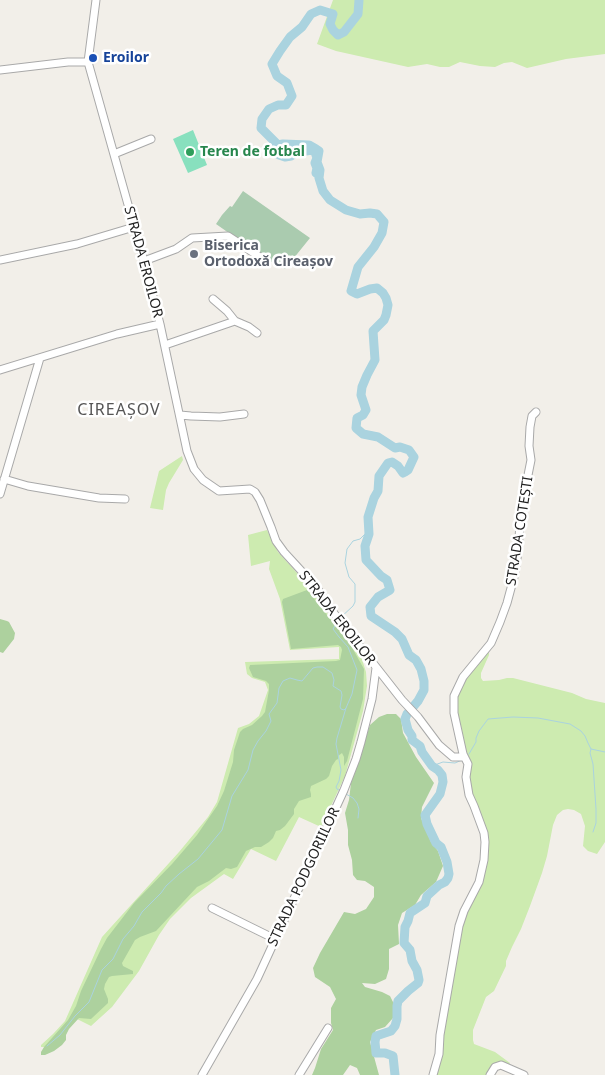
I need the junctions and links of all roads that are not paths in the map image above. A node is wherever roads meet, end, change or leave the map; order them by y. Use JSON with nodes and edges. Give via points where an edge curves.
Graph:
{"nodes":[{"id":1,"x":96,"y":0,"type":"edge"},
{"id":2,"x":88,"y":62,"type":"junction"},
{"id":3,"x":0,"y":70,"type":"edge"},
{"id":4,"x":151,"y":139,"type":"dead end"},
{"id":5,"x":114,"y":154,"type":"junction"},
{"id":6,"x":134,"y":227,"type":"junction"},
{"id":7,"x":0,"y":260,"type":"edge"},
{"id":8,"x":144,"y":261,"type":"junction"},
{"id":9,"x":266,"y":261,"type":"dead end"},
{"id":10,"x":213,"y":299,"type":"dead end"},
{"id":11,"x":235,"y":321,"type":"junction"},
{"id":12,"x":160,"y":324,"type":"junction"},
{"id":13,"x":257,"y":332,"type":"dead end"},
{"id":14,"x":164,"y":345,"type":"junction"},
{"id":15,"x":40,"y":358,"type":"junction"},
{"id":16,"x":0,"y":370,"type":"edge"},
{"id":17,"x":536,"y":412,"type":"dead end"},
{"id":18,"x":244,"y":414,"type":"dead end"},
{"id":19,"x":180,"y":415,"type":"junction"},
{"id":20,"x":4,"y":479,"type":"junction"},
{"id":21,"x":0,"y":494,"type":"edge"},
{"id":22,"x":124,"y":498,"type":"dead end"},
{"id":23,"x":376,"y":668,"type":"junction"},
{"id":24,"x":463,"y":754,"type":"junction"},
{"id":25,"x":212,"y":908,"type":"dead end"},
{"id":26,"x":276,"y":939,"type":"junction"},
{"id":27,"x":328,"y":1028,"type":"dead end"},
{"id":28,"x":202,"y":1075,"type":"edge"},
{"id":29,"x":299,"y":1075,"type":"edge"},
{"id":30,"x":433,"y":1075,"type":"edge"},
{"id":31,"x":490,"y":1075,"type":"edge"},
{"id":32,"x":524,"y":1075,"type":"edge"}],
"edges":[{"from":1,"to":2,"type":"street","name":"STRADA EROILOR"},
{"from":2,"to":3,"type":"street"},
{"from":2,"to":5,"type":"street","name":"STRADA EROILOR"},
{"from":4,"to":5,"type":"street"},
{"from":5,"to":6,"type":"street","name":"STRADA EROILOR"},
{"from":6,"to":7,"type":"street","via":[[77,244]]},
{"from":6,"to":8,"type":"street","name":"STRADA EROILOR"},
{"from":8,"to":9,"type":"street","via":[[176,249],[192,238],[228,236]]},
{"from":8,"to":12,"type":"street","name":"STRADA EROILOR"},
{"from":10,"to":11,"type":"street"},
{"from":11,"to":13,"type":"street"},
{"from":11,"to":14,"type":"street"},
{"from":12,"to":14,"type":"street","name":"STRADA EROILOR"},
{"from":12,"to":15,"type":"street"},
{"from":14,"to":19,"type":"street","name":"STRADA EROILOR"},
{"from":15,"to":16,"type":"street"},
{"from":15,"to":20,"type":"street"},
{"from":17,"to":24,"type":"street","name":"STRADA COTEȘTI","via":[[530,427],[531,460],[521,510],[514,577],[507,603],[491,643],[454,696],[454,713]]},
{"from":18,"to":19,"type":"street","via":[[220,417]]},
{"from":19,"to":23,"type":"street","name":"STRADA EROILOR","via":[[194,469],[203,480],[219,490],[255,492],[276,541],[317,588]]},
{"from":20,"to":21,"type":"street"},
{"from":20,"to":22,"type":"street","via":[[99,498]]},
{"from":23,"to":24,"type":"street","name":"STRADA EROILOR","via":[[439,745],[453,757]]},
{"from":23,"to":26,"type":"street","name":"STRADA PODGORIILOR","via":[[372,699],[356,759]]},
{"from":24,"to":30,"type":"street","via":[[468,764],[469,795],[484,833],[484,860],[479,882],[459,926]]},
{"from":25,"to":26,"type":"street"},
{"from":26,"to":28,"type":"street","name":"STRADA PODGORIILOR"},
{"from":27,"to":29,"type":"street"},
{"from":31,"to":32,"type":"street","via":[[501,1065]]}]}
